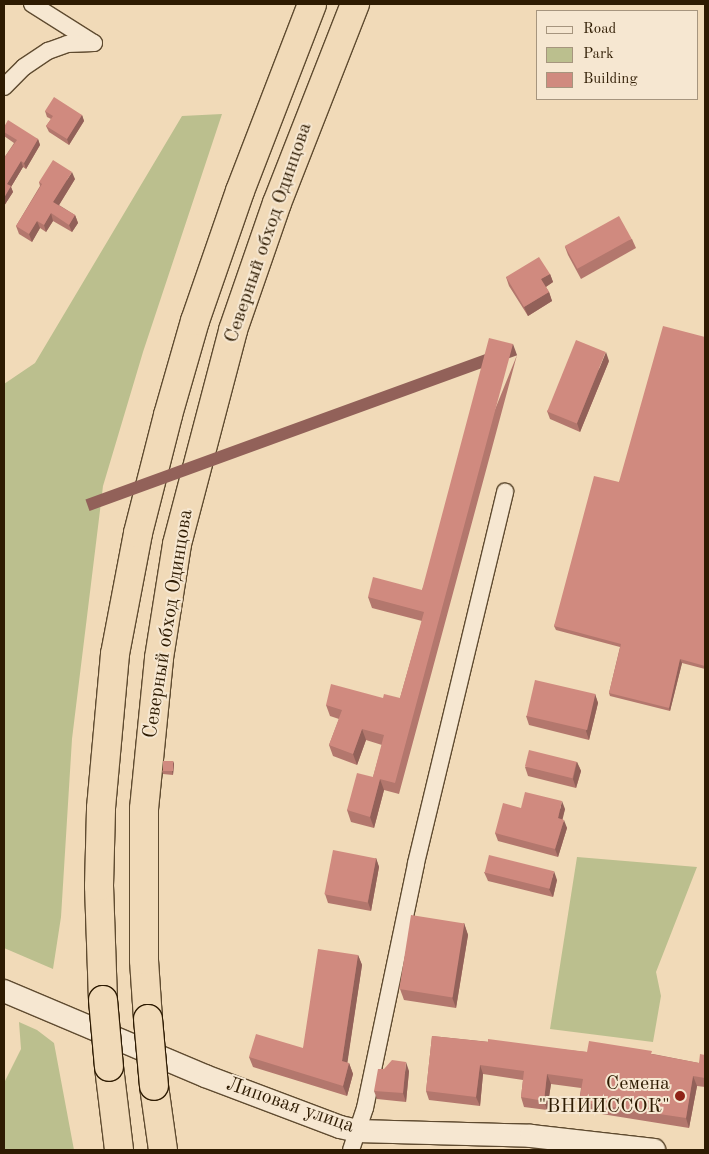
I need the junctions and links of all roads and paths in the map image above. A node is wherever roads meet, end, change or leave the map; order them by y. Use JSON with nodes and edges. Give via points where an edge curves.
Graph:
{"nodes":[{"id":1,"x":32,"y":4,"type":"edge"},
{"id":2,"x":312,"y":4,"type":"edge"},
{"id":3,"x":355,"y":4,"type":"edge"},
{"id":4,"x":4,"y":87,"type":"edge"},
{"id":5,"x":505,"y":492,"type":"dead end"},
{"id":6,"x":4,"y":991,"type":"edge"},
{"id":7,"x":354,"y":1141,"type":"edge"},
{"id":8,"x":119,"y":1150,"type":"edge"},
{"id":9,"x":163,"y":1150,"type":"edge"},
{"id":10,"x":654,"y":1150,"type":"edge"}],
"edges":[{"from":1,"to":4,"type":"street","via":[[94,43],[67,44],[48,51],[24,66]]},
{"from":2,"to":8,"type":"highway","name":"Северный обход Одинцова","bridge":true,"via":[[240,190],[195,322],[138,533],[115,654],[101,808],[99,886],[103,1000]]},
{"from":3,"to":9,"type":"highway","name":"Северный обход Одинцова","bridge":true,"via":[[281,194],[233,330],[177,544],[160,658],[144,809],[143,932],[154,1086]]},
{"from":5,"to":7,"type":"street","via":[[416,862],[366,1102]]},
{"from":6,"to":7,"type":"street","name":"Липовая улица","via":[[205,1076],[340,1127]]},
{"from":7,"to":10,"type":"street","name":"Липовая улица","via":[[531,1136]]}]}
